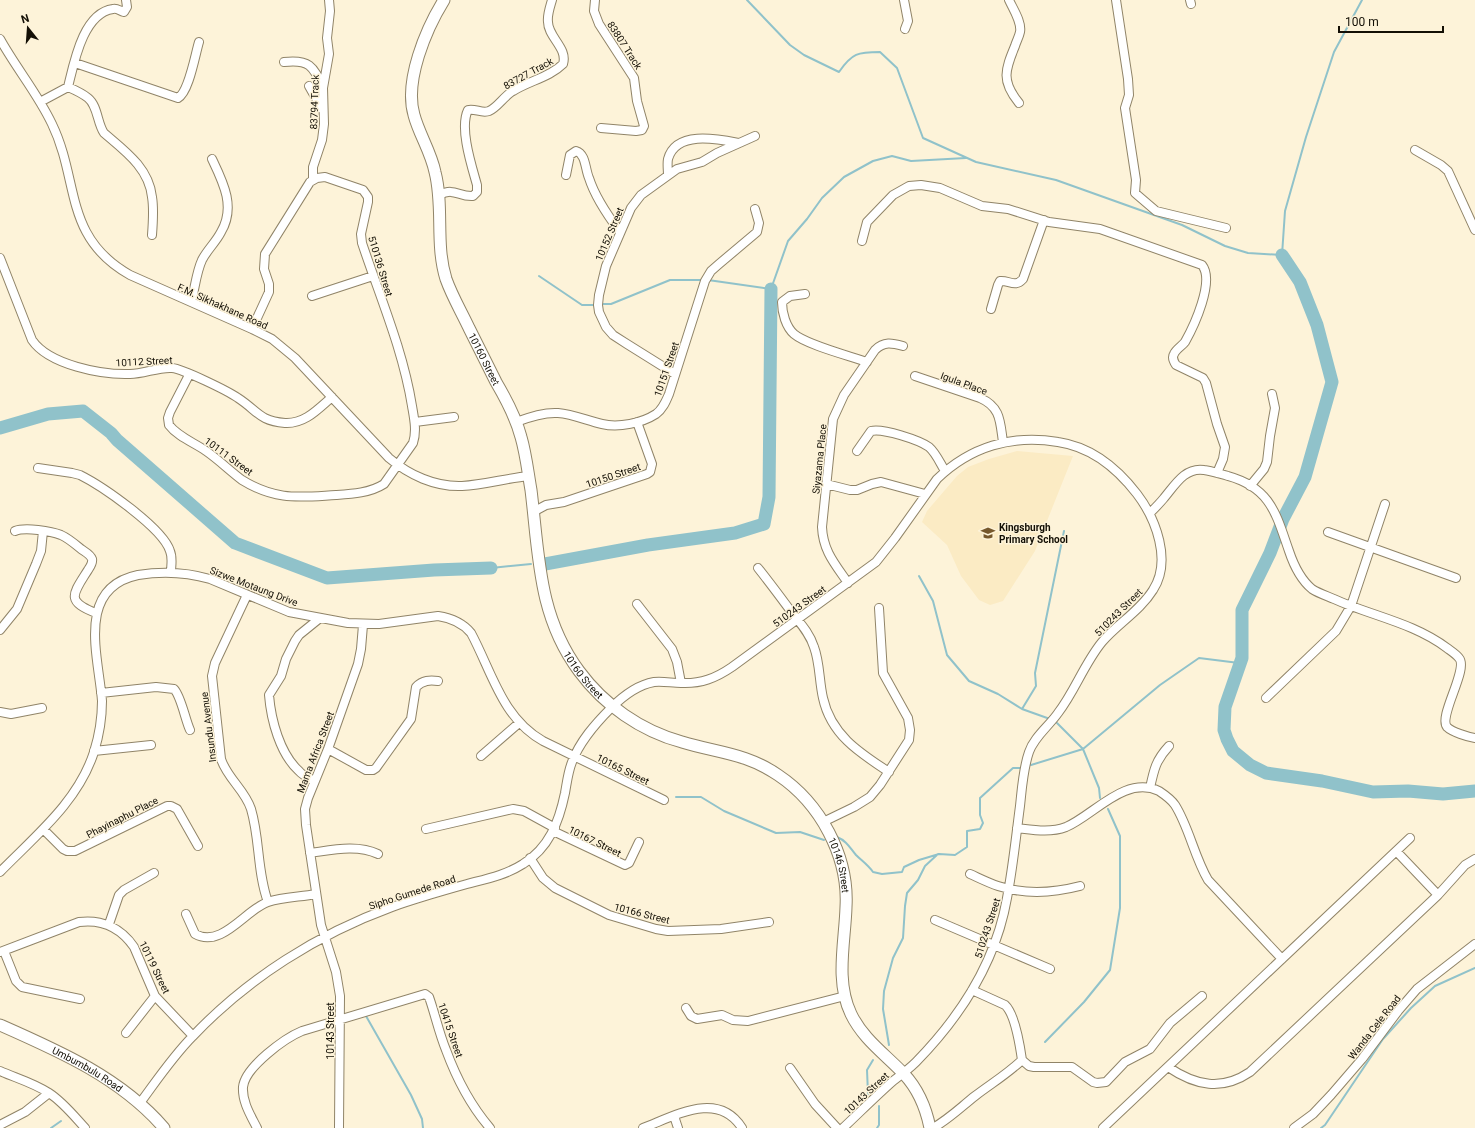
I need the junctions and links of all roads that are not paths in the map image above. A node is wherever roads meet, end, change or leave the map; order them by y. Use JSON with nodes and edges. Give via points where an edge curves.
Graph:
{"nodes":[{"id":1,"x":126,"y":0,"type":"edge"},
{"id":2,"x":329,"y":0,"type":"edge"},
{"id":3,"x":444,"y":0,"type":"edge"},
{"id":4,"x":552,"y":0,"type":"edge"},
{"id":5,"x":595,"y":0,"type":"edge"},
{"id":6,"x":904,"y":0,"type":"edge"},
{"id":7,"x":1009,"y":0,"type":"edge"},
{"id":8,"x":1116,"y":0,"type":"edge"},
{"id":9,"x":905,"y":29,"type":"dead end"},
{"id":10,"x":0,"y":39,"type":"edge"},
{"id":11,"x":199,"y":42,"type":"dead end"},
{"id":12,"x":284,"y":62,"type":"dead end"},
{"id":13,"x":74,"y":63,"type":"junction"},
{"id":14,"x":309,"y":86,"type":"dead end"},
{"id":15,"x":68,"y":87,"type":"junction"},
{"id":16,"x":323,"y":88,"type":"junction"},
{"id":17,"x":40,"y":102,"type":"junction"},
{"id":18,"x":1019,"y":103,"type":"dead end"},
{"id":19,"x":324,"y":112,"type":"junction"},
{"id":20,"x":601,"y":128,"type":"dead end"},
{"id":21,"x":755,"y":136,"type":"dead end"},
{"id":22,"x":740,"y":143,"type":"junction"},
{"id":23,"x":1415,"y":150,"type":"dead end"},
{"id":24,"x":212,"y":159,"type":"dead end"},
{"id":25,"x":566,"y":175,"type":"dead end"},
{"id":26,"x":668,"y":175,"type":"junction"},
{"id":27,"x":313,"y":179,"type":"junction"},
{"id":28,"x":439,"y":195,"type":"junction"},
{"id":29,"x":755,"y":209,"type":"dead end"},
{"id":30,"x":1044,"y":220,"type":"junction"},
{"id":31,"x":1226,"y":228,"type":"dead end"},
{"id":32,"x":1475,"y":230,"type":"edge"},
{"id":33,"x":620,"y":232,"type":"junction"},
{"id":34,"x":152,"y":235,"type":"dead end"},
{"id":35,"x":862,"y":241,"type":"dead end"},
{"id":36,"x":0,"y":258,"type":"edge"},
{"id":37,"x":373,"y":276,"type":"junction"},
{"id":38,"x":805,"y":294,"type":"dead end"},
{"id":39,"x":312,"y":296,"type":"dead end"},
{"id":40,"x":192,"y":302,"type":"junction"},
{"id":41,"x":991,"y":309,"type":"dead end"},
{"id":42,"x":252,"y":328,"type":"junction"},
{"id":43,"x":903,"y":346,"type":"dead end"},
{"id":44,"x":867,"y":362,"type":"junction"},
{"id":45,"x":189,"y":374,"type":"junction"},
{"id":46,"x":675,"y":374,"type":"junction"},
{"id":47,"x":915,"y":376,"type":"dead end"},
{"id":48,"x":1272,"y":394,"type":"dead end"},
{"id":49,"x":332,"y":397,"type":"junction"},
{"id":50,"x":454,"y":417,"type":"dead end"},
{"id":51,"x":415,"y":422,"type":"junction"},
{"id":52,"x":516,"y":422,"type":"junction"},
{"id":53,"x":637,"y":422,"type":"junction"},
{"id":54,"x":1003,"y":442,"type":"junction"},
{"id":55,"x":858,"y":451,"type":"dead end"},
{"id":56,"x":398,"y":466,"type":"junction"},
{"id":57,"x":38,"y":468,"type":"dead end"},
{"id":58,"x":945,"y":471,"type":"junction"},
{"id":59,"x":1217,"y":473,"type":"junction"},
{"id":60,"x":529,"y":476,"type":"junction"},
{"id":61,"x":826,"y":484,"type":"junction"},
{"id":62,"x":1250,"y":486,"type":"junction"},
{"id":63,"x":925,"y":494,"type":"junction"},
{"id":64,"x":1385,"y":504,"type":"dead end"},
{"id":65,"x":533,"y":512,"type":"junction"},
{"id":66,"x":1150,"y":513,"type":"junction"},
{"id":67,"x":15,"y":531,"type":"dead end"},
{"id":68,"x":43,"y":531,"type":"junction"},
{"id":69,"x":1328,"y":532,"type":"dead end"},
{"id":70,"x":1370,"y":548,"type":"junction"},
{"id":71,"x":758,"y":568,"type":"dead end"},
{"id":72,"x":171,"y":572,"type":"junction"},
{"id":73,"x":1456,"y":578,"type":"dead end"},
{"id":74,"x":848,"y":583,"type":"junction"},
{"id":75,"x":247,"y":595,"type":"junction"},
{"id":76,"x":637,"y":604,"type":"dead end"},
{"id":77,"x":1350,"y":606,"type":"junction"},
{"id":78,"x":879,"y":608,"type":"dead end"},
{"id":79,"x":96,"y":613,"type":"junction"},
{"id":80,"x":320,"y":618,"type":"junction"},
{"id":81,"x":797,"y":619,"type":"junction"},
{"id":82,"x":363,"y":625,"type":"junction"},
{"id":83,"x":0,"y":630,"type":"edge"},
{"id":84,"x":438,"y":681,"type":"dead end"},
{"id":85,"x":681,"y":684,"type":"junction"},
{"id":86,"x":101,"y":693,"type":"junction"},
{"id":87,"x":1266,"y":698,"type":"dead end"},
{"id":88,"x":612,"y":706,"type":"junction"},
{"id":89,"x":42,"y":708,"type":"dead end"},
{"id":90,"x":0,"y":712,"type":"edge"},
{"id":91,"x":519,"y":723,"type":"junction"},
{"id":92,"x":190,"y":730,"type":"dead end"},
{"id":93,"x":1475,"y":738,"type":"edge"},
{"id":94,"x":151,"y":745,"type":"dead end"},
{"id":95,"x":1169,"y":746,"type":"dead end"},
{"id":96,"x":328,"y":749,"type":"junction"},
{"id":97,"x":94,"y":751,"type":"junction"},
{"id":98,"x":481,"y":756,"type":"dead end"},
{"id":99,"x":574,"y":756,"type":"junction"},
{"id":100,"x":889,"y":772,"type":"junction"},
{"id":101,"x":315,"y":781,"type":"junction"},
{"id":102,"x":1150,"y":788,"type":"junction"},
{"id":103,"x":664,"y":800,"type":"dead end"},
{"id":104,"x":823,"y":822,"type":"junction"},
{"id":105,"x":1017,"y":828,"type":"junction"},
{"id":106,"x":43,"y":829,"type":"junction"},
{"id":107,"x":426,"y":829,"type":"dead end"},
{"id":108,"x":554,"y":829,"type":"junction"},
{"id":109,"x":1410,"y":838,"type":"dead end"},
{"id":110,"x":639,"y":842,"type":"dead end"},
{"id":111,"x":198,"y":846,"type":"dead end"},
{"id":112,"x":1397,"y":852,"type":"junction"},
{"id":113,"x":310,"y":853,"type":"junction"},
{"id":114,"x":378,"y":854,"type":"dead end"},
{"id":115,"x":530,"y":858,"type":"junction"},
{"id":116,"x":1475,"y":859,"type":"edge"},
{"id":117,"x":0,"y":872,"type":"edge"},
{"id":118,"x":154,"y":873,"type":"dead end"},
{"id":119,"x":970,"y":874,"type":"dead end"},
{"id":120,"x":1080,"y":886,"type":"dead end"},
{"id":121,"x":1009,"y":888,"type":"junction"},
{"id":122,"x":316,"y":894,"type":"junction"},
{"id":123,"x":1438,"y":895,"type":"junction"},
{"id":124,"x":268,"y":902,"type":"junction"},
{"id":125,"x":186,"y":914,"type":"dead end"},
{"id":126,"x":935,"y":920,"type":"dead end"},
{"id":127,"x":769,"y":922,"type":"dead end"},
{"id":128,"x":109,"y":924,"type":"junction"},
{"id":129,"x":324,"y":937,"type":"junction"},
{"id":130,"x":1475,"y":944,"type":"edge"},
{"id":131,"x":993,"y":946,"type":"junction"},
{"id":132,"x":2,"y":952,"type":"edge"},
{"id":133,"x":1282,"y":959,"type":"junction"},
{"id":134,"x":1050,"y":969,"type":"dead end"},
{"id":135,"x":972,"y":990,"type":"junction"},
{"id":136,"x":155,"y":996,"type":"junction"},
{"id":137,"x":845,"y":996,"type":"junction"},
{"id":138,"x":1202,"y":996,"type":"dead end"},
{"id":139,"x":80,"y":998,"type":"dead end"},
{"id":140,"x":686,"y":1008,"type":"dead end"},
{"id":141,"x":340,"y":1020,"type":"junction"},
{"id":142,"x":0,"y":1025,"type":"edge"},
{"id":143,"x":126,"y":1033,"type":"dead end"},
{"id":144,"x":193,"y":1036,"type":"junction"},
{"id":145,"x":1022,"y":1060,"type":"junction"},
{"id":146,"x":1168,"y":1067,"type":"junction"},
{"id":147,"x":790,"y":1068,"type":"dead end"},
{"id":148,"x":0,"y":1071,"type":"edge"},
{"id":149,"x":903,"y":1073,"type":"junction"},
{"id":150,"x":49,"y":1093,"type":"junction"},
{"id":151,"x":140,"y":1103,"type":"junction"},
{"id":152,"x":674,"y":1116,"type":"junction"},
{"id":153,"x":0,"y":1125,"type":"edge"},
{"id":154,"x":85,"y":1128,"type":"edge"},
{"id":155,"x":164,"y":1128,"type":"edge"},
{"id":156,"x":258,"y":1128,"type":"edge"},
{"id":157,"x":339,"y":1128,"type":"edge"},
{"id":158,"x":490,"y":1128,"type":"edge"},
{"id":159,"x":643,"y":1128,"type":"edge"},
{"id":160,"x":678,"y":1128,"type":"edge"},
{"id":161,"x":742,"y":1128,"type":"edge"},
{"id":162,"x":837,"y":1128,"type":"edge"},
{"id":163,"x":843,"y":1128,"type":"edge"},
{"id":164,"x":932,"y":1128,"type":"edge"},
{"id":165,"x":1103,"y":1128,"type":"edge"},
{"id":166,"x":1294,"y":1128,"type":"edge"}],
"edges":[{"from":1,"to":13,"type":"street","via":[[127,7],[124,12],[113,9],[96,18],[83,39]]},
{"from":2,"to":16,"type":"street","name":"83794 Track","via":[[329,54]]},
{"from":3,"to":28,"type":"street","name":"10160 Street","via":[[424,39],[411,93],[414,117],[434,166]]},
{"from":4,"to":28,"type":"street","name":"83727 Track","via":[[548,25],[564,56],[563,64],[513,91],[490,111],[468,110],[466,136],[477,192],[473,196],[451,191]]},
{"from":5,"to":20,"type":"street","name":"83807 Track","via":[[594,11],[599,24],[634,78],[644,126],[642,130],[636,131]]},
{"from":6,"to":9,"type":"street","via":[[908,21]]},
{"from":7,"to":18,"type":"street","via":[[1020,31],[1007,65],[1006,80],[1012,95]]},
{"from":8,"to":31,"type":"street","via":[[1128,79],[1125,108],[1136,180],[1135,194],[1156,211]]},
{"from":10,"to":17,"type":"street","name":"F.M. Sikhakhane Road"},
{"from":11,"to":13,"type":"street","via":[[187,84],[178,98]]},
{"from":12,"to":16,"type":"street","via":[[296,60],[307,64],[316,73]]},
{"from":13,"to":15,"type":"street"},
{"from":14,"to":19,"type":"street"},
{"from":15,"to":17,"type":"street"},
{"from":15,"to":34,"type":"street","via":[[88,98],[104,133],[136,162],[148,181],[153,203]]},
{"from":16,"to":19,"type":"street","name":"83794 Track"},
{"from":17,"to":40,"type":"street","name":"F.M. Sikhakhane Road","via":[[61,147],[81,222],[99,251],[130,275]]},
{"from":19,"to":27,"type":"street","name":"83794 Track","via":[[322,140],[313,168]]},
{"from":21,"to":22,"type":"street","name":"10152 Street"},
{"from":22,"to":26,"type":"street","name":"10152 Street"},
{"from":22,"to":26,"type":"street","via":[[711,138],[686,141],[677,146],[668,158]]},
{"from":23,"to":32,"type":"street","via":[[1448,171]]},
{"from":24,"to":40,"type":"street","via":[[225,187],[228,214],[221,233],[202,261]]},
{"from":25,"to":33,"type":"street","via":[[570,155],[576,151],[580,152],[589,179]]},
{"from":26,"to":33,"type":"street","name":"10152 Street","via":[[634,202]]},
{"from":27,"to":37,"type":"street","name":"510136 Street","via":[[325,177],[366,193],[368,202],[361,237]]},
{"from":27,"to":42,"type":"street","via":[[265,254],[264,269],[269,292]]},
{"from":28,"to":52,"type":"street","name":"10160 Street","via":[[441,256],[446,278],[460,312]]},
{"from":29,"to":46,"type":"street","name":"10151 Street","via":[[759,223],[757,232],[718,264],[705,281]]},
{"from":30,"to":35,"type":"street","via":[[1008,209],[982,206],[940,188],[915,184],[898,191],[869,219],[865,224]]},
{"from":30,"to":41,"type":"street","via":[[1023,279],[1018,284],[1000,281]]},
{"from":30,"to":59,"type":"street","via":[[1100,229],[1199,264],[1205,269],[1205,296],[1191,331],[1173,358],[1176,365],[1203,378],[1206,382],[1214,416],[1226,447]]},
{"from":33,"to":46,"type":"street","name":"10152 Street","via":[[603,277],[599,312],[606,327],[613,334]]},
{"from":36,"to":45,"type":"street","name":"10112 Street","via":[[32,340],[49,355],[70,364],[106,373],[134,374],[172,368]]},
{"from":37,"to":39,"type":"street"},
{"from":37,"to":51,"type":"street","name":"510136 Street","via":[[403,363]]},
{"from":38,"to":44,"type":"street","via":[[790,296],[782,302],[787,324],[793,332],[802,339]]},
{"from":40,"to":42,"type":"street","name":"F.M. Sikhakhane Road"},
{"from":42,"to":49,"type":"street","name":"F.M. Sikhakhane Road","via":[[285,348]]},
{"from":43,"to":44,"type":"street","name":"Siyazama Place","via":[[887,343],[880,345]]},
{"from":44,"to":61,"type":"street","name":"Siyazama Place","via":[[836,411]]},
{"from":45,"to":49,"type":"street","name":"10112 Street","via":[[238,398],[257,414],[273,422],[288,423],[304,419]]},
{"from":45,"to":56,"type":"street","name":"10111 Street","via":[[170,412],[169,425],[255,487],[288,497],[364,492],[384,484]]},
{"from":46,"to":53,"type":"street","name":"10151 Street","via":[[662,408],[657,414]]},
{"from":47,"to":54,"type":"street","name":"Igula Place","via":[[990,403],[1000,419]]},
{"from":48,"to":62,"type":"street","via":[[1275,408],[1267,462]]},
{"from":49,"to":56,"type":"street","name":"F.M. Sikhakhane Road"},
{"from":50,"to":51,"type":"street"},
{"from":51,"to":56,"type":"street","name":"510136 Street","via":[[413,443]]},
{"from":52,"to":53,"type":"street","name":"10151 Street","via":[[558,412],[608,425]]},
{"from":52,"to":60,"type":"street","name":"10160 Street"},
{"from":53,"to":65,"type":"street","name":"10150 Street","via":[[652,464],[650,472],[564,502],[546,504]]},
{"from":54,"to":58,"type":"street","name":"510243 Street","via":[[971,453]]},
{"from":54,"to":66,"type":"street","name":"510243 Street","via":[[1024,439],[1048,440],[1070,444],[1092,454],[1123,476]]},
{"from":55,"to":58,"type":"street","via":[[871,431],[888,431],[927,446]]},
{"from":56,"to":60,"type":"street","name":"F.M. Sikhakhane Road","via":[[425,480],[450,485],[469,485]]},
{"from":57,"to":72,"type":"street","via":[[80,475],[127,506],[167,544],[172,559]]},
{"from":58,"to":63,"type":"street","name":"510243 Street"},
{"from":59,"to":62,"type":"street"},
{"from":59,"to":66,"type":"street","via":[[1203,470],[1183,476]]},
{"from":60,"to":65,"type":"street","name":"10160 Street"},
{"from":61,"to":63,"type":"street","via":[[857,490],[881,482]]},
{"from":61,"to":74,"type":"street","name":"Siyazama Place","via":[[823,535],[829,556]]},
{"from":62,"to":77,"type":"street","via":[[1258,490],[1272,506],[1300,577],[1313,589]]},
{"from":63,"to":74,"type":"street","name":"510243 Street","via":[[884,553]]},
{"from":64,"to":70,"type":"street"},
{"from":65,"to":88,"type":"street","name":"10160 Street","via":[[544,594],[554,626],[578,670]]},
{"from":66,"to":105,"type":"street","name":"510243 Street","via":[[1161,547],[1162,566],[1158,582],[1146,599],[1103,641],[1060,712],[1032,746],[1027,761]]},
{"from":67,"to":68,"type":"street"},
{"from":68,"to":79,"type":"street","via":[[62,535],[91,557],[92,565],[79,584],[75,599],[78,605]]},
{"from":68,"to":83,"type":"street","via":[[41,551],[17,609]]},
{"from":69,"to":70,"type":"street"},
{"from":70,"to":73,"type":"street"},
{"from":70,"to":77,"type":"street"},
{"from":71,"to":81,"type":"street"},
{"from":72,"to":75,"type":"street","name":"Sizwe Motaung Drive","via":[[210,579]]},
{"from":72,"to":79,"type":"street","name":"Sizwe Motaung Drive","via":[[124,580],[108,592]]},
{"from":74,"to":81,"type":"street","name":"510243 Street"},
{"from":75,"to":80,"type":"street","name":"Sizwe Motaung Drive","via":[[289,612]]},
{"from":75,"to":124,"type":"street","name":"Insundu Avenue","via":[[215,663],[212,676],[221,759],[225,770],[242,791],[250,807]]},
{"from":76,"to":85,"type":"street","via":[[672,649]]},
{"from":77,"to":87,"type":"street","via":[[1336,631]]},
{"from":77,"to":93,"type":"street","via":[[1417,630],[1460,658],[1462,663],[1446,723],[1452,730]]},
{"from":78,"to":100,"type":"street","via":[[883,673],[908,718],[910,730],[909,740]]},
{"from":79,"to":86,"type":"street","name":"Sizwe Motaung Drive","via":[[95,631]]},
{"from":80,"to":82,"type":"street","name":"Sizwe Motaung Drive"},
{"from":80,"to":101,"type":"street","via":[[295,641],[269,695],[280,744],[296,769]]},
{"from":81,"to":85,"type":"street","name":"510243 Street","via":[[721,674],[703,682]]},
{"from":81,"to":100,"type":"street","via":[[814,647],[822,697],[832,723],[851,746]]},
{"from":82,"to":91,"type":"street","name":"Sizwe Motaung Drive","via":[[438,616],[466,626],[503,701]]},
{"from":82,"to":96,"type":"street","name":"Mama Africa Street","via":[[358,664]]},
{"from":84,"to":96,"type":"street","via":[[426,680],[416,687],[411,719],[373,770],[366,770]]},
{"from":85,"to":88,"type":"street","name":"510243 Street","via":[[646,684]]},
{"from":86,"to":92,"type":"street","via":[[156,686],[174,689],[180,698]]},
{"from":86,"to":97,"type":"street","name":"Sizwe Motaung Drive","via":[[101,723]]},
{"from":88,"to":99,"type":"street","name":"Sipho Gumede Road"},
{"from":88,"to":104,"type":"street","name":"10146 Street","via":[[663,736],[732,753],[762,765],[801,793]]},
{"from":89,"to":90,"type":"street","via":[[11,714]]},
{"from":91,"to":98,"type":"street"},
{"from":91,"to":99,"type":"street","name":"Sizwe Motaung Drive","via":[[535,737]]},
{"from":94,"to":97,"type":"street"},
{"from":95,"to":102,"type":"street","via":[[1156,763]]},
{"from":96,"to":101,"type":"street","name":"Mama Africa Street"},
{"from":97,"to":106,"type":"street","name":"Sizwe Motaung Drive","via":[[76,791]]},
{"from":99,"to":103,"type":"street","name":"10165 Street"},
{"from":99,"to":108,"type":"street","name":"Sipho Gumede Road","via":[[562,810]]},
{"from":100,"to":104,"type":"street","via":[[870,798]]},
{"from":101,"to":113,"type":"street","name":"Mama Africa Street","via":[[305,809]]},
{"from":102,"to":105,"type":"street","via":[[1124,791],[1073,824],[1058,829],[1050,831]]},
{"from":102,"to":133,"type":"street","via":[[1164,794],[1174,804],[1208,880]]},
{"from":104,"to":137,"type":"street","name":"10146 Street","via":[[838,854],[845,885],[842,972]]},
{"from":105,"to":121,"type":"street","name":"510243 Street"},
{"from":106,"to":111,"type":"street","name":"Phayinaphu Place","via":[[63,849],[75,851],[171,806],[177,809]]},
{"from":106,"to":117,"type":"street","name":"Sizwe Motaung Drive"},
{"from":107,"to":108,"type":"street","via":[[513,809],[524,811]]},
{"from":108,"to":110,"type":"street","name":"10167 Street","via":[[625,865],[629,863]]},
{"from":108,"to":115,"type":"street","name":"Sipho Gumede Road","via":[[546,844]]},
{"from":109,"to":112,"type":"street"},
{"from":112,"to":123,"type":"street"},
{"from":112,"to":133,"type":"street"},
{"from":113,"to":114,"type":"street","via":[[356,848]]},
{"from":113,"to":122,"type":"street","name":"Mama Africa Street"},
{"from":115,"to":127,"type":"street","name":"10166 Street","via":[[543,878],[555,888],[609,915],[656,928],[668,931],[721,929]]},
{"from":115,"to":129,"type":"street","name":"Sipho Gumede Road","via":[[505,873],[392,907]]},
{"from":116,"to":123,"type":"street","via":[[1465,865]]},
{"from":118,"to":128,"type":"street","via":[[119,895]]},
{"from":119,"to":121,"type":"street"},
{"from":120,"to":121,"type":"street","via":[[1045,893]]},
{"from":121,"to":131,"type":"street","name":"510243 Street"},
{"from":122,"to":124,"type":"street"},
{"from":122,"to":129,"type":"street","name":"Mama Africa Street"},
{"from":123,"to":146,"type":"street","via":[[1278,1048],[1243,1077],[1227,1083],[1205,1084],[1186,1078]]},
{"from":124,"to":125,"type":"street","via":[[227,931],[208,937],[196,934]]},
{"from":126,"to":131,"type":"street"},
{"from":128,"to":132,"type":"street","name":"10119 Street","via":[[79,922]]},
{"from":128,"to":136,"type":"street","name":"10119 Street","via":[[125,935],[134,947]]},
{"from":129,"to":141,"type":"street","name":"10143 Street","via":[[337,977]]},
{"from":129,"to":144,"type":"street","name":"Sipho Gumede Road","via":[[270,970],[214,1015]]},
{"from":130,"to":166,"type":"street","name":"Wanda Cele Road","via":[[1417,989],[1331,1095],[1313,1114]]},
{"from":131,"to":134,"type":"street"},
{"from":131,"to":135,"type":"street","name":"510243 Street"},
{"from":132,"to":139,"type":"street","via":[[16,981],[22,986]]},
{"from":133,"to":146,"type":"street"},
{"from":135,"to":145,"type":"street","via":[[1005,1005],[1008,1009]]},
{"from":135,"to":149,"type":"street","name":"510243 Street","via":[[949,1025]]},
{"from":136,"to":143,"type":"street"},
{"from":136,"to":144,"type":"street","name":"10119 Street"},
{"from":137,"to":140,"type":"street","via":[[748,1021],[722,1016],[697,1019],[691,1016]]},
{"from":137,"to":149,"type":"street","name":"10146 Street","via":[[851,1015],[863,1034]]},
{"from":138,"to":145,"type":"street","via":[[1170,1023],[1150,1049],[1125,1062],[1106,1082],[1092,1082],[1072,1067],[1034,1068]]},
{"from":141,"to":156,"type":"street","via":[[287,1038],[250,1072],[243,1087],[246,1103]]},
{"from":141,"to":157,"type":"street","name":"10143 Street"},
{"from":141,"to":158,"type":"street","name":"10415 Street","via":[[427,995],[452,1064],[479,1115]]},
{"from":142,"to":151,"type":"street","name":"Umbumbulu Road","via":[[87,1066]]},
{"from":144,"to":151,"type":"street","name":"Sipho Gumede Road"},
{"from":145,"to":164,"type":"street","via":[[1007,1074]]},
{"from":146,"to":165,"type":"street"},
{"from":147,"to":162,"type":"street","via":[[815,1104]]},
{"from":148,"to":150,"type":"street"},
{"from":149,"to":163,"type":"street","name":"10143 Street"},
{"from":149,"to":164,"type":"street","name":"10146 Street","via":[[922,1101]]},
{"from":150,"to":153,"type":"street","via":[[24,1112]]},
{"from":150,"to":154,"type":"street"},
{"from":151,"to":155,"type":"street","name":"Umbumbulu Road"},
{"from":152,"to":159,"type":"street"},
{"from":152,"to":160,"type":"street"},
{"from":152,"to":161,"type":"street","via":[[702,1108],[714,1108],[727,1113]]}]}
